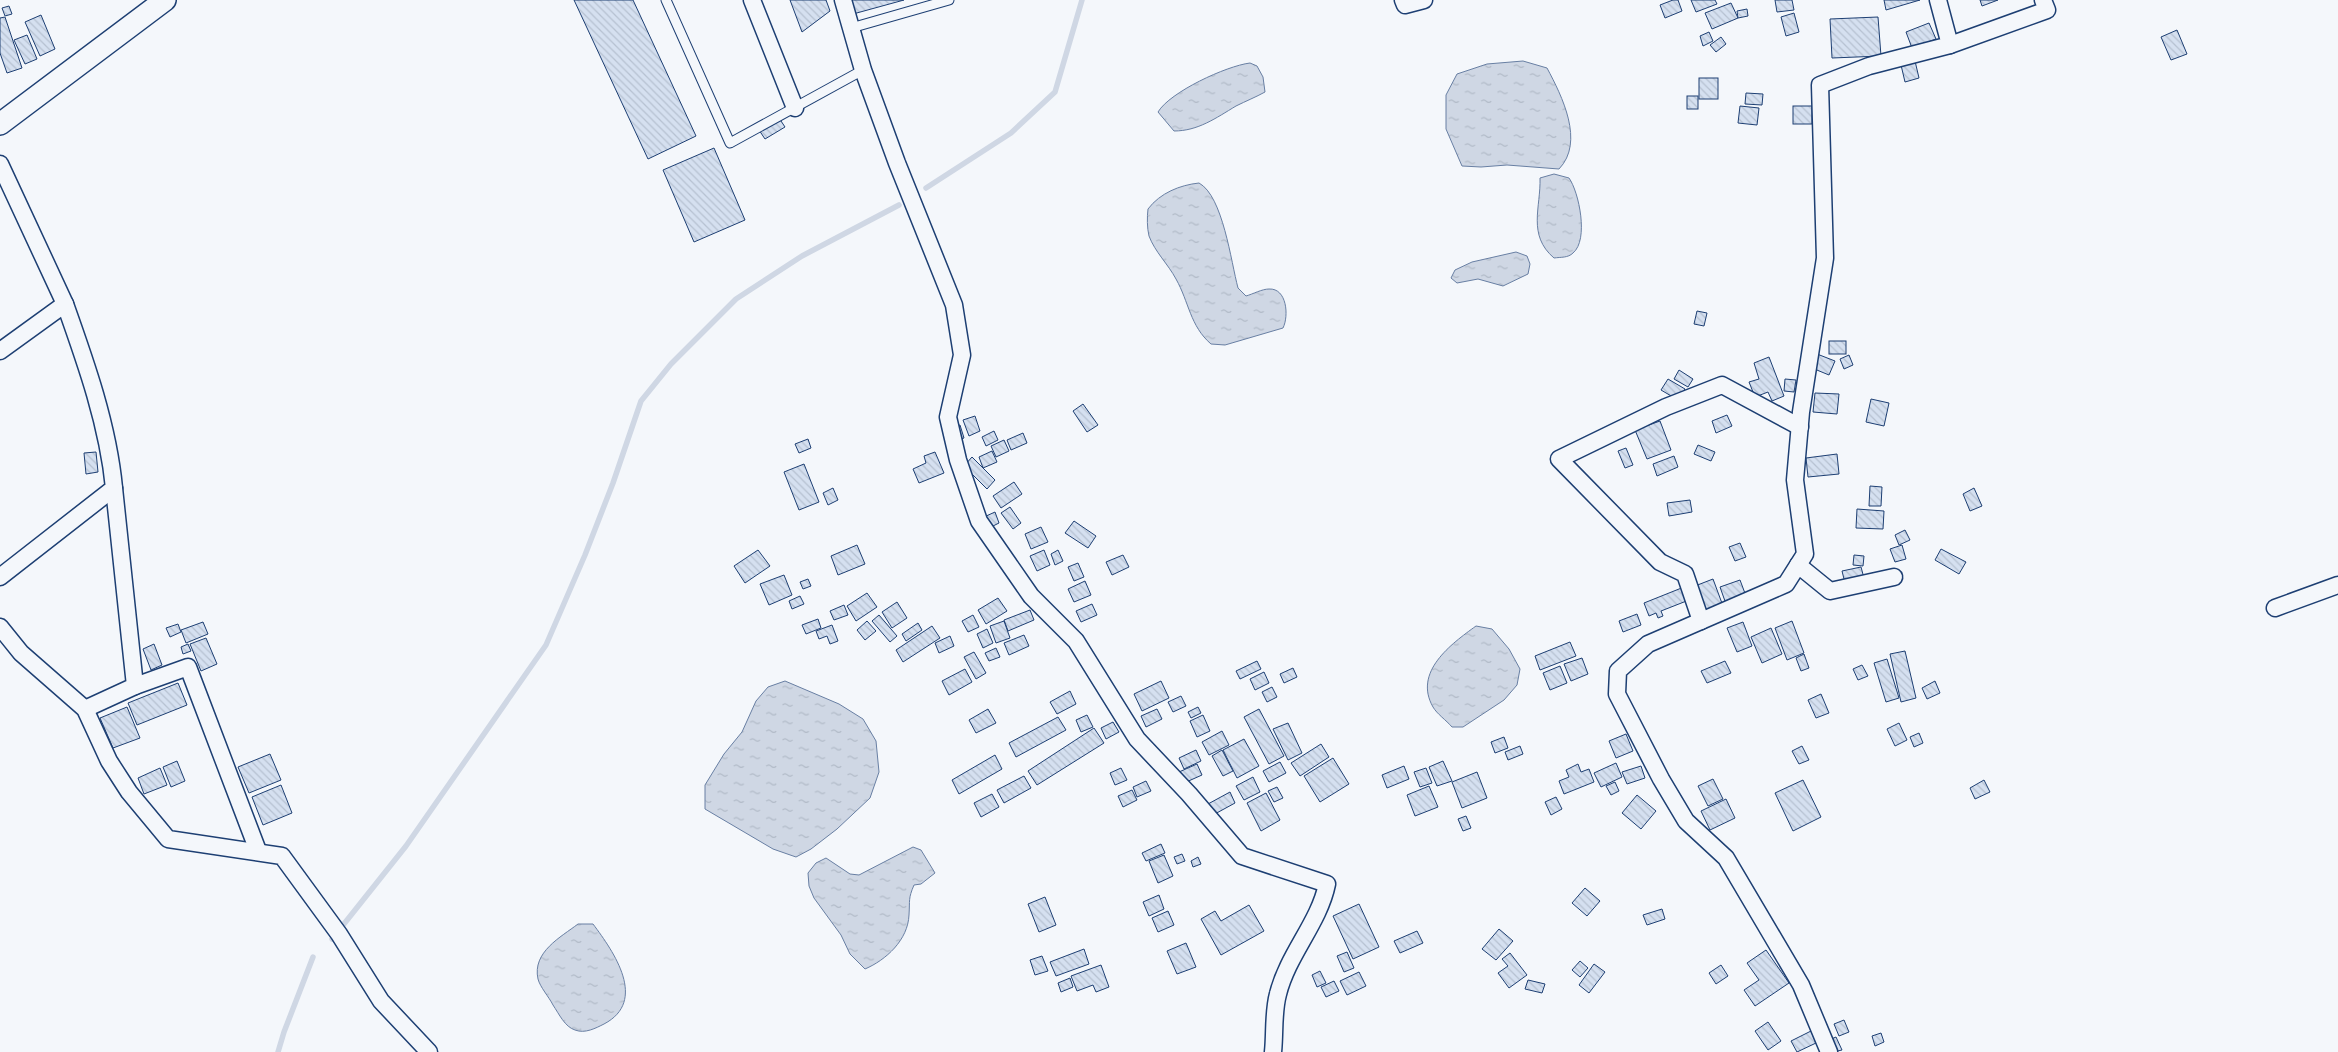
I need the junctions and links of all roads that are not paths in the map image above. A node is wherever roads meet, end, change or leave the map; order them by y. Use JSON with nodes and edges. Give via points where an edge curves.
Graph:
{"nodes":[{"id":1,"x":166,"y":0,"type":"edge"},
{"id":2,"x":666,"y":0,"type":"edge"},
{"id":3,"x":752,"y":0,"type":"edge"},
{"id":4,"x":843,"y":0,"type":"edge"},
{"id":5,"x":949,"y":0,"type":"edge"},
{"id":6,"x":1403,"y":0,"type":"edge"},
{"id":7,"x":1424,"y":0,"type":"edge"},
{"id":8,"x":1938,"y":0,"type":"edge"},
{"id":9,"x":2043,"y":0,"type":"edge"},
{"id":10,"x":145,"y":7,"type":"edge"},
{"id":11,"x":851,"y":28,"type":"junction"},
{"id":12,"x":1950,"y":45,"type":"junction"},
{"id":13,"x":863,"y":70,"type":"junction"},
{"id":14,"x":795,"y":108,"type":"junction"},
{"id":15,"x":0,"y":124,"type":"edge"},
{"id":16,"x":0,"y":164,"type":"edge"},
{"id":17,"x":65,"y":304,"type":"junction"},
{"id":18,"x":0,"y":351,"type":"edge"},
{"id":19,"x":1800,"y":427,"type":"junction"},
{"id":20,"x":114,"y":488,"type":"junction"},
{"id":21,"x":1798,"y":565,"type":"junction"},
{"id":22,"x":0,"y":577,"type":"edge"},
{"id":23,"x":1894,"y":577,"type":"dead end"},
{"id":24,"x":2338,"y":585,"type":"edge"},
{"id":25,"x":2276,"y":608,"type":"dead end"},
{"id":26,"x":1701,"y":620,"type":"junction"},
{"id":27,"x":0,"y":627,"type":"edge"},
{"id":28,"x":135,"y":686,"type":"junction"},
{"id":29,"x":85,"y":708,"type":"junction"},
{"id":30,"x":258,"y":851,"type":"junction"},
{"id":31,"x":429,"y":1052,"type":"edge"},
{"id":32,"x":1273,"y":1052,"type":"edge"},
{"id":33,"x":1829,"y":1052,"type":"edge"}],
"edges":[{"from":1,"to":10,"type":"street"},
{"from":2,"to":14,"type":"lane","via":[[730,143]]},
{"from":3,"to":14,"type":"street"},
{"from":4,"to":11,"type":"street"},
{"from":5,"to":11,"type":"lane"},
{"from":6,"to":7,"type":"street","via":[[1405,6]]},
{"from":8,"to":12,"type":"street"},
{"from":9,"to":12,"type":"street","via":[[2047,10]]},
{"from":10,"to":15,"type":"street"},
{"from":11,"to":13,"type":"street"},
{"from":12,"to":19,"type":"street","via":[[1870,66],[1820,85],[1825,258]]},
{"from":13,"to":14,"type":"lane"},
{"from":13,"to":32,"type":"street","via":[[954,305],[962,355],[948,417],[958,460],[979,520],[1031,596],[1076,641],[1137,739],[1242,856],[1328,884],[1323,902],[1298,946],[1278,994]]},
{"from":16,"to":17,"type":"street"},
{"from":17,"to":18,"type":"street"},
{"from":17,"to":20,"type":"street","via":[[86,364],[111,460]]},
{"from":19,"to":21,"type":"street","via":[[1795,480],[1806,554]]},
{"from":19,"to":26,"type":"street","via":[[1722,385],[1666,407],[1559,459],[1660,562],[1685,574]]},
{"from":20,"to":22,"type":"street"},
{"from":20,"to":28,"type":"street"},
{"from":21,"to":23,"type":"street","via":[[1830,591]]},
{"from":21,"to":26,"type":"street","via":[[1786,584]]},
{"from":24,"to":25,"type":"street"},
{"from":26,"to":33,"type":"street","via":[[1648,644],[1618,671],[1617,694],[1660,779],[1686,821],[1726,858],[1761,916],[1801,985]]},
{"from":27,"to":29,"type":"street","via":[[21,653]]},
{"from":28,"to":29,"type":"street"},
{"from":28,"to":30,"type":"street","via":[[188,667]]},
{"from":29,"to":30,"type":"street","via":[[109,762],[168,839]]},
{"from":30,"to":31,"type":"street","via":[[282,856],[339,934],[381,1001]]}]}
